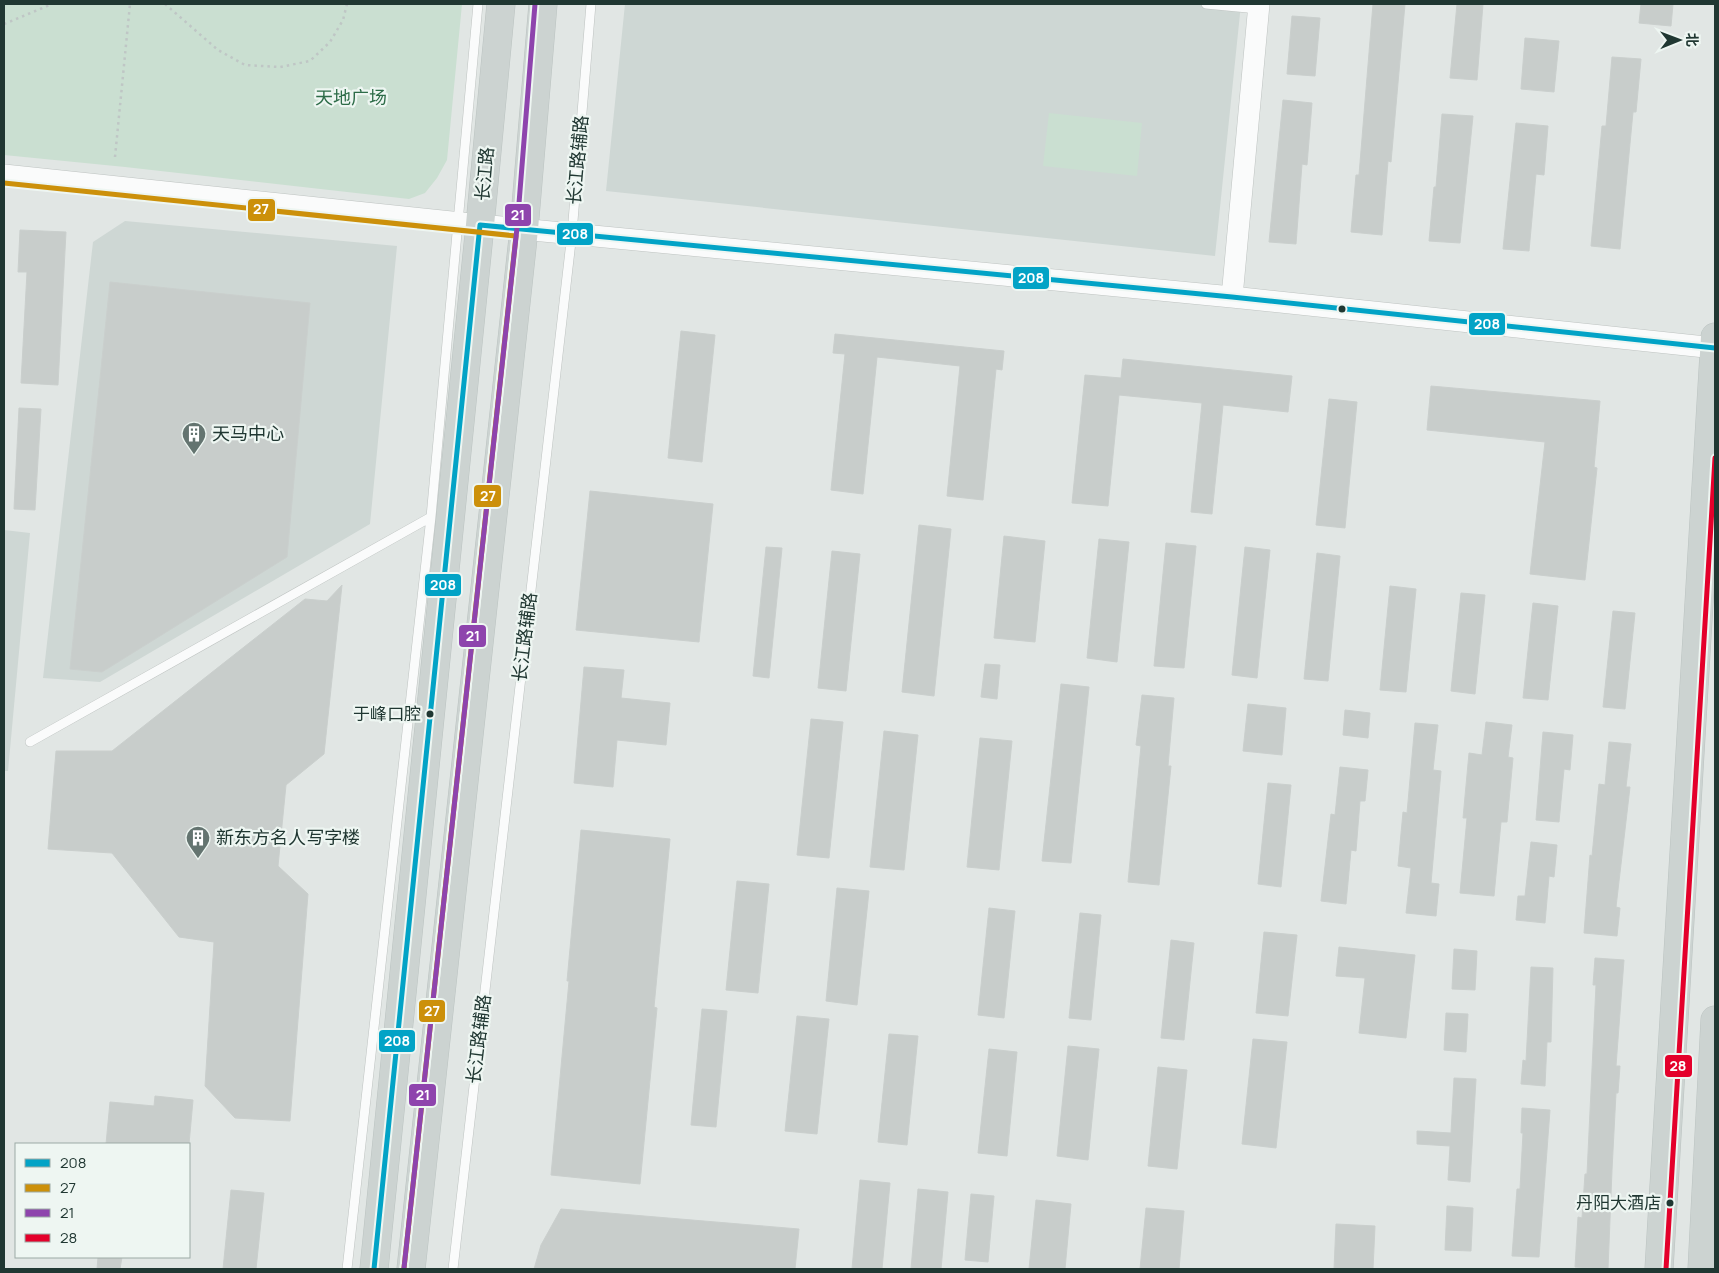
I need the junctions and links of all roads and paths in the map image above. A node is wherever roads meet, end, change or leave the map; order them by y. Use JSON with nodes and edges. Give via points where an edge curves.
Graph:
{"nodes":[{"id":1,"x":52,"y":4,"type":"edge"},
{"id":2,"x":130,"y":4,"type":"edge"},
{"id":3,"x":165,"y":4,"type":"edge"},
{"id":4,"x":348,"y":4,"type":"edge"},
{"id":5,"x":478,"y":4,"type":"edge"},
{"id":6,"x":501,"y":4,"type":"edge"},
{"id":7,"x":543,"y":4,"type":"edge"},
{"id":8,"x":591,"y":4,"type":"edge"},
{"id":9,"x":1206,"y":4,"type":"edge"},
{"id":10,"x":1259,"y":6,"type":"edge"},
{"id":11,"x":4,"y":24,"type":"edge"},
{"id":12,"x":115,"y":156,"type":"dead end"},
{"id":13,"x":4,"y":175,"type":"edge"},
{"id":14,"x":470,"y":223,"type":"junction"},
{"id":15,"x":524,"y":229,"type":"junction"},
{"id":16,"x":572,"y":233,"type":"junction"},
{"id":17,"x":1232,"y":297,"type":"junction"},
{"id":18,"x":1715,"y":344,"type":"edge"},
{"id":19,"x":431,"y":518,"type":"junction"},
{"id":20,"x":30,"y":742,"type":"dead end"},
{"id":21,"x":1715,"y":1020,"type":"edge"},
{"id":22,"x":347,"y":1269,"type":"edge"},
{"id":23,"x":374,"y":1269,"type":"edge"},
{"id":24,"x":411,"y":1269,"type":"edge"},
{"id":25,"x":452,"y":1269,"type":"edge"},
{"id":26,"x":1659,"y":1269,"type":"edge"},
{"id":27,"x":1702,"y":1269,"type":"edge"}],
"edges":[{"from":1,"to":11,"type":"path"},
{"from":2,"to":12,"type":"path"},
{"from":3,"to":4,"type":"path","via":[[218,50],[245,65],[280,67],[310,61],[330,42]]},
{"from":5,"to":14,"type":"lane"},
{"from":6,"to":14,"type":"main road","name":"长江路"},
{"from":7,"to":15,"type":"main road"},
{"from":8,"to":16,"type":"lane","name":"长江路辅路"},
{"from":9,"to":10,"type":"lane"},
{"from":10,"to":17,"type":"street"},
{"from":13,"to":14,"type":"street"},
{"from":14,"to":15,"type":"street"},
{"from":14,"to":19,"type":"lane"},
{"from":14,"to":23,"type":"main road","name":"长江路"},
{"from":15,"to":16,"type":"street"},
{"from":15,"to":24,"type":"main road"},
{"from":16,"to":17,"type":"street"},
{"from":16,"to":25,"type":"lane","name":"长江路辅路"},
{"from":17,"to":18,"type":"street"},
{"from":18,"to":26,"type":"main road"},
{"from":19,"to":20,"type":"lane"},
{"from":19,"to":22,"type":"lane"},
{"from":21,"to":27,"type":"main road"}]}
